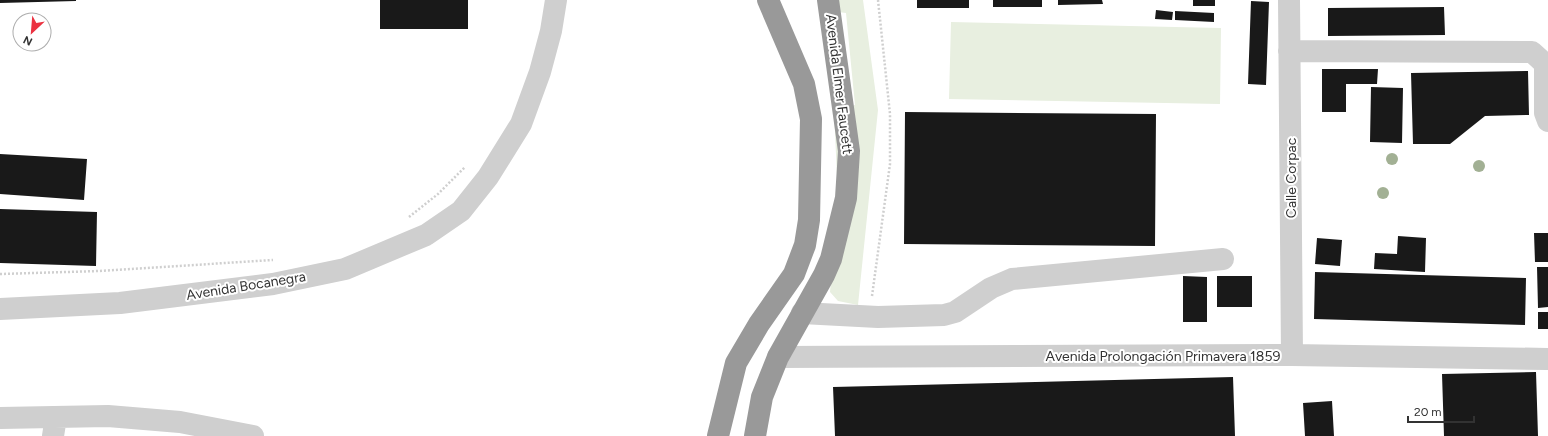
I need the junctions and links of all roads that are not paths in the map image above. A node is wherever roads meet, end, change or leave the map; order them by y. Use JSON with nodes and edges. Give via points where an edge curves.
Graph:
{"nodes":[{"id":1,"x":556,"y":0,"type":"edge"},
{"id":2,"x":768,"y":0,"type":"edge"},
{"id":3,"x":828,"y":0,"type":"edge"},
{"id":4,"x":1289,"y":0,"type":"edge"},
{"id":5,"x":1290,"y":51,"type":"junction"},
{"id":6,"x":1548,"y":121,"type":"edge"},
{"id":7,"x":1223,"y":259,"type":"dead end"},
{"id":8,"x":0,"y":309,"type":"edge"},
{"id":9,"x":802,"y":313,"type":"junction"},
{"id":10,"x":1292,"y":356,"type":"junction"},
{"id":11,"x":778,"y":358,"type":"junction"},
{"id":12,"x":1548,"y":359,"type":"edge"},
{"id":13,"x":0,"y":418,"type":"edge"},
{"id":14,"x":55,"y":427,"type":"edge"},
{"id":15,"x":227,"y":434,"type":"edge"},
{"id":16,"x":254,"y":436,"type":"edge"},
{"id":17,"x":718,"y":436,"type":"edge"},
{"id":18,"x":755,"y":436,"type":"edge"}],
"edges":[{"from":1,"to":8,"type":"street","name":"Avenida Bocanegra","via":[[540,72],[521,124],[488,177],[461,211],[426,235],[345,268],[273,284],[120,303]]},
{"from":2,"to":17,"type":"highway","via":[[804,84],[811,119],[809,220],[805,245],[794,274],[759,324],[736,363]]},
{"from":3,"to":9,"type":"highway","name":"Avenida Elmer Faucett","via":[[849,151],[846,198],[831,259]]},
{"from":4,"to":5,"type":"street","name":"Calle Corpac"},
{"from":5,"to":6,"type":"street","via":[[1532,52],[1546,64],[1545,113]]},
{"from":5,"to":10,"type":"street","name":"Calle Corpac"},
{"from":7,"to":9,"type":"street","via":[[1012,279],[991,288],[955,312],[929,316],[869,317]]},
{"from":9,"to":11,"type":"highway","name":"Avenida Elmer Faucett"},
{"from":10,"to":11,"type":"street","name":"Avenida Prolongación Primavera 1859"},
{"from":10,"to":12,"type":"street","name":"Avenida Prolongación Primavera 1859"},
{"from":11,"to":18,"type":"highway","name":"Avenida Elmer Faucett","via":[[762,397]]},
{"from":13,"to":14,"type":"street"},
{"from":14,"to":15,"type":"street","via":[[116,417],[180,422]]},
{"from":15,"to":16,"type":"street"}]}
